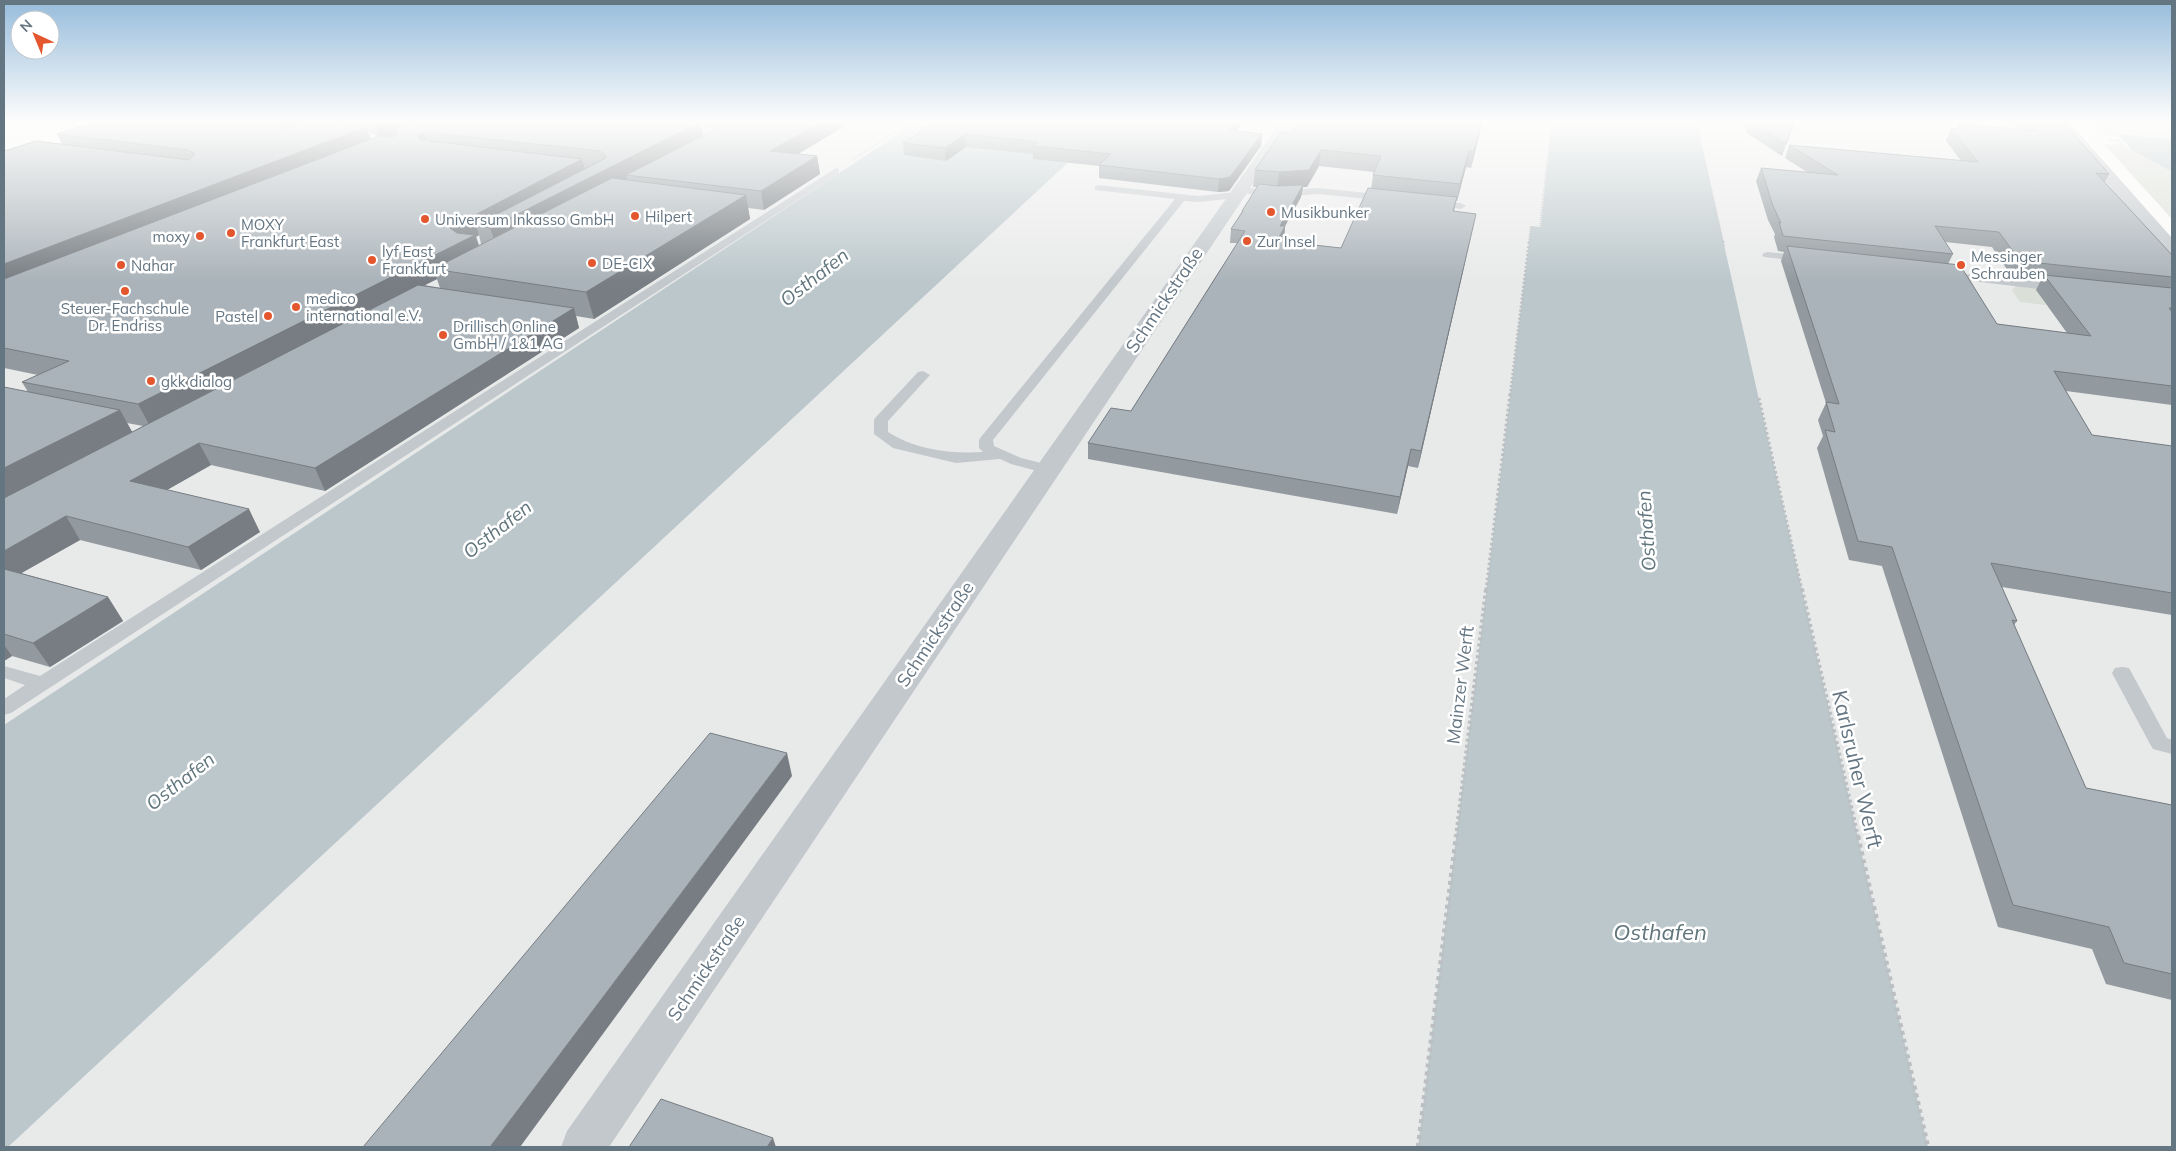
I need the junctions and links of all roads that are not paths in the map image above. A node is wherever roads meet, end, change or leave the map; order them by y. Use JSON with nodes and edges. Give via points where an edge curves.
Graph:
{"nodes":[{"id":1,"x":830,"y":175,"type":"edge"},
{"id":2,"x":1251,"y":175,"type":"edge"},
{"id":3,"x":2108,"y":175,"type":"edge"},
{"id":4,"x":1100,"y":188,"type":"edge"},
{"id":5,"x":1238,"y":193,"type":"junction"},
{"id":6,"x":1182,"y":197,"type":"junction"},
{"id":7,"x":1403,"y":200,"type":"edge"},
{"id":8,"x":1422,"y":202,"type":"edge"},
{"id":9,"x":1461,"y":206,"type":"edge"},
{"id":10,"x":2172,"y":248,"type":"edge"},
{"id":11,"x":1768,"y":255,"type":"dead end"},
{"id":12,"x":1818,"y":261,"type":"edge"},
{"id":13,"x":1936,"y":274,"type":"edge"},
{"id":14,"x":2074,"y":289,"type":"edge"},
{"id":15,"x":575,"y":322,"type":"edge"},
{"id":16,"x":597,"y":325,"type":"junction"},
{"id":17,"x":923,"y":375,"type":"dead end"},
{"id":18,"x":999,"y":455,"type":"junction"},
{"id":19,"x":1048,"y":469,"type":"junction"},
{"id":20,"x":4,"y":672,"type":"edge"},
{"id":21,"x":2122,"y":673,"type":"dead end"},
{"id":22,"x":42,"y":684,"type":"junction"},
{"id":23,"x":4,"y":708,"type":"edge"},
{"id":24,"x":2172,"y":747,"type":"edge"},
{"id":25,"x":583,"y":1147,"type":"edge"}],
"edges":[{"from":1,"to":16,"type":"lane","via":[[761,215]]},
{"from":2,"to":5,"type":"street","name":"Schmickstraße"},
{"from":3,"to":10,"type":"street"},
{"from":4,"to":6,"type":"lane"},
{"from":5,"to":6,"type":"lane","via":[[1198,199]]},
{"from":5,"to":7,"type":"lane","via":[[1318,191]]},
{"from":5,"to":19,"type":"street","name":"Schmickstraße"},
{"from":6,"to":18,"type":"lane","via":[[986,440],[987,448]]},
{"from":8,"to":9,"type":"lane"},
{"from":11,"to":12,"type":"lane"},
{"from":13,"to":14,"type":"lane"},
{"from":15,"to":16,"type":"lane"},
{"from":16,"to":22,"type":"lane"},
{"from":17,"to":18,"type":"lane","via":[[881,420],[881,434],[898,446],[956,458]]},
{"from":18,"to":19,"type":"lane"},
{"from":19,"to":25,"type":"street","name":"Schmickstraße"},
{"from":20,"to":22,"type":"lane"},
{"from":21,"to":24,"type":"lane","via":[[2160,744]]},
{"from":22,"to":23,"type":"lane"}]}
